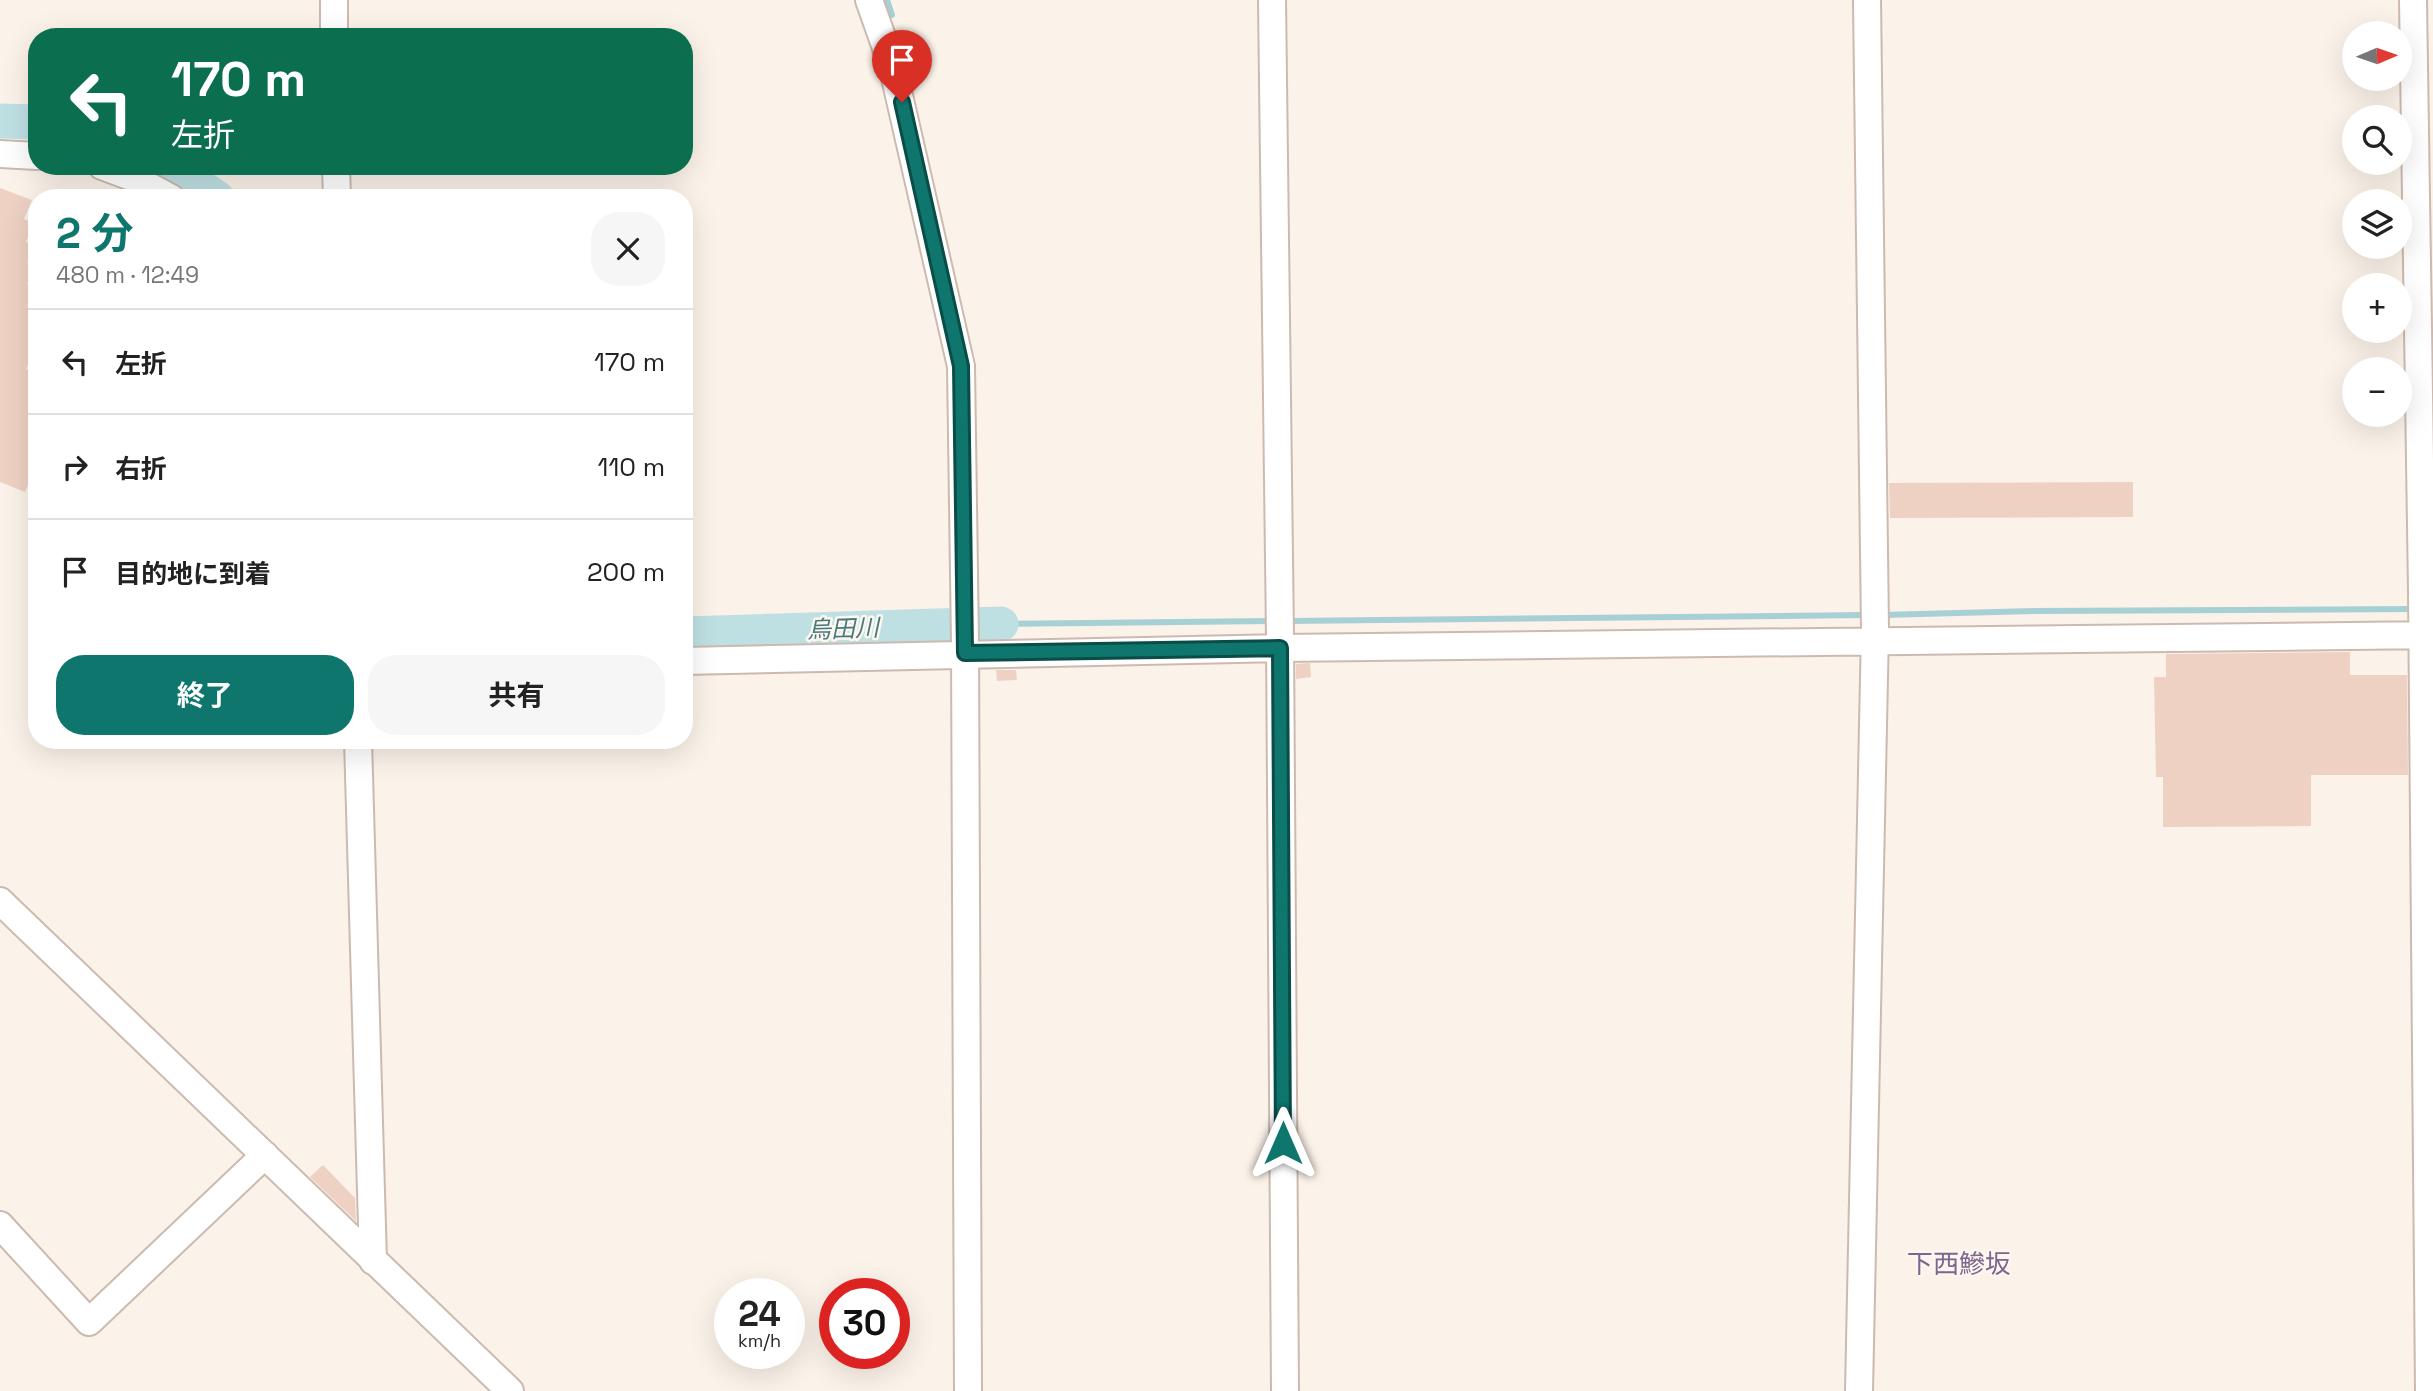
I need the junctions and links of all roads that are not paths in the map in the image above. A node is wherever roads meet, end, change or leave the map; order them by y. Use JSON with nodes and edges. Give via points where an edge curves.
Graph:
{"nodes":[{"id":1,"x":334,"y":0,"type":"edge"},
{"id":2,"x":869,"y":0,"type":"edge"},
{"id":3,"x":1272,"y":0,"type":"edge"},
{"id":4,"x":1867,"y":0,"type":"edge"},
{"id":5,"x":2413,"y":0,"type":"edge"},
{"id":6,"x":334,"y":28,"type":"edge"},
{"id":7,"x":0,"y":154,"type":"edge"},
{"id":8,"x":28,"y":156,"type":"edge"},
{"id":9,"x":126,"y":175,"type":"edge"},
{"id":10,"x":154,"y":189,"type":"edge"},
{"id":11,"x":2426,"y":630,"type":"edge"},
{"id":12,"x":1875,"y":635,"type":"junction"},
{"id":13,"x":1280,"y":643,"type":"junction"},
{"id":14,"x":965,"y":648,"type":"junction"},
{"id":15,"x":693,"y":661,"type":"edge"},
{"id":16,"x":358,"y":749,"type":"edge"},
{"id":17,"x":0,"y":901,"type":"edge"},
{"id":18,"x":265,"y":1155,"type":"junction"},
{"id":19,"x":0,"y":1225,"type":"edge"},
{"id":20,"x":373,"y":1261,"type":"junction"},
{"id":21,"x":510,"y":1391,"type":"edge"},
{"id":22,"x":968,"y":1391,"type":"edge"},
{"id":23,"x":1285,"y":1391,"type":"edge"},
{"id":24,"x":1859,"y":1391,"type":"edge"},
{"id":25,"x":2429,"y":1391,"type":"edge"}],
"edges":[{"from":1,"to":6,"type":"street"},
{"from":2,"to":14,"type":"street","via":[[892,65],[961,366]]},
{"from":3,"to":13,"type":"street"},
{"from":4,"to":12,"type":"street"},
{"from":5,"to":11,"type":"street"},
{"from":7,"to":8,"type":"street"},
{"from":9,"to":10,"type":"street"},
{"from":11,"to":12,"type":"street"},
{"from":11,"to":25,"type":"street"},
{"from":12,"to":13,"type":"street"},
{"from":12,"to":24,"type":"street"},
{"from":13,"to":14,"type":"street"},
{"from":13,"to":23,"type":"street"},
{"from":14,"to":15,"type":"street"},
{"from":14,"to":22,"type":"street"},
{"from":16,"to":20,"type":"street"},
{"from":17,"to":18,"type":"street"},
{"from":18,"to":19,"type":"street","via":[[89,1322]]},
{"from":18,"to":20,"type":"street"},
{"from":20,"to":21,"type":"street"}]}
